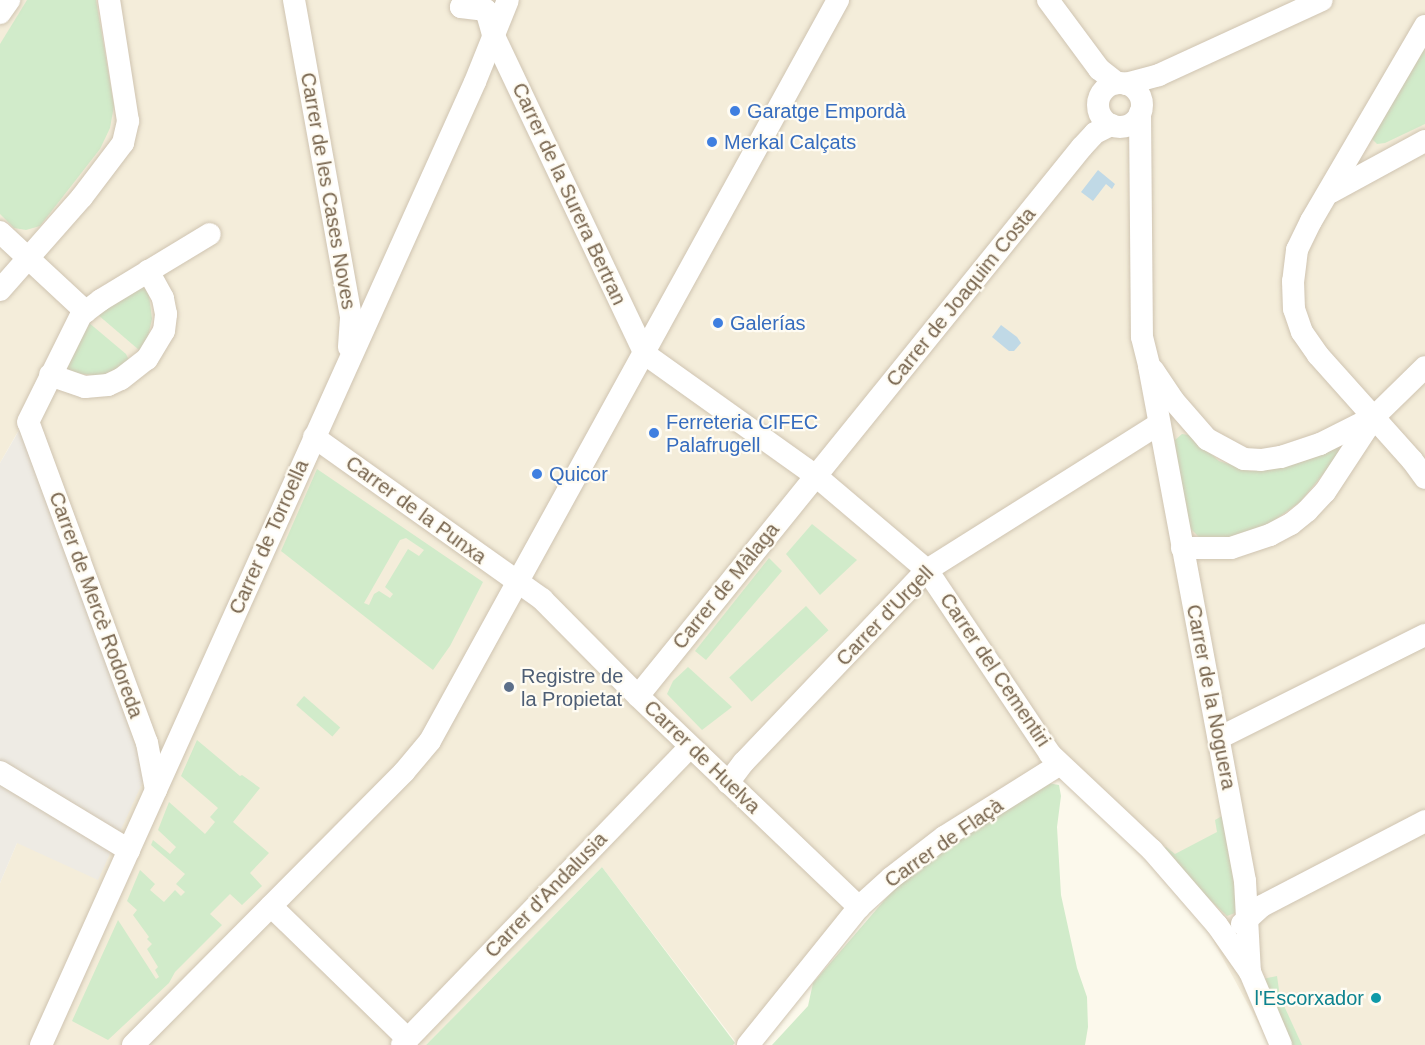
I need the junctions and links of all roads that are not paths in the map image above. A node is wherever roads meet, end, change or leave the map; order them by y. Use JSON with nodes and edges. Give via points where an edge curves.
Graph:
{"nodes":[{"id":1,"x":9,"y":0,"type":"edge"},
{"id":2,"x":109,"y":0,"type":"edge"},
{"id":3,"x":294,"y":0,"type":"edge"},
{"id":4,"x":508,"y":0,"type":"edge"},
{"id":5,"x":815,"y":0,"type":"edge"},
{"id":6,"x":1048,"y":0,"type":"edge"},
{"id":7,"x":1322,"y":0,"type":"edge"},
{"id":8,"x":463,"y":4,"type":"edge"},
{"id":9,"x":833,"y":9,"type":"edge"},
{"id":10,"x":0,"y":13,"type":"edge"},
{"id":11,"x":1425,"y":26,"type":"edge"},
{"id":12,"x":493,"y":34,"type":"junction"},
{"id":13,"x":1122,"y":103,"type":"junction"},
{"id":14,"x":1364,"y":132,"type":"junction"},
{"id":15,"x":1425,"y":141,"type":"edge"},
{"id":16,"x":1396,"y":155,"type":"junction"},
{"id":17,"x":1330,"y":193,"type":"junction"},
{"id":18,"x":0,"y":232,"type":"edge"},
{"id":19,"x":210,"y":234,"type":"dead end"},
{"id":20,"x":29,"y":259,"type":"junction"},
{"id":21,"x":148,"y":272,"type":"junction"},
{"id":22,"x":0,"y":290,"type":"edge"},
{"id":23,"x":86,"y":312,"type":"junction"},
{"id":24,"x":645,"y":354,"type":"junction"},
{"id":25,"x":1149,"y":366,"type":"junction"},
{"id":26,"x":1425,"y":367,"type":"edge"},
{"id":27,"x":50,"y":375,"type":"junction"},
{"id":28,"x":340,"y":381,"type":"junction"},
{"id":29,"x":1374,"y":417,"type":"junction"},
{"id":30,"x":1197,"y":429,"type":"junction"},
{"id":31,"x":1161,"y":434,"type":"junction"},
{"id":32,"x":314,"y":437,"type":"junction"},
{"id":33,"x":816,"y":476,"type":"junction"},
{"id":34,"x":1425,"y":478,"type":"edge"},
{"id":35,"x":1182,"y":548,"type":"junction"},
{"id":36,"x":927,"y":570,"type":"junction"},
{"id":37,"x":519,"y":584,"type":"junction"},
{"id":38,"x":1425,"y":635,"type":"edge"},
{"id":39,"x":638,"y":696,"type":"junction"},
{"id":40,"x":1219,"y":738,"type":"junction"},
{"id":41,"x":690,"y":747,"type":"junction"},
{"id":42,"x":1059,"y":765,"type":"junction"},
{"id":43,"x":0,"y":772,"type":"edge"},
{"id":44,"x":728,"y":783,"type":"junction"},
{"id":45,"x":156,"y":790,"type":"junction"},
{"id":46,"x":1425,"y":821,"type":"edge"},
{"id":47,"x":129,"y":850,"type":"junction"},
{"id":48,"x":271,"y":906,"type":"junction"},
{"id":49,"x":859,"y":907,"type":"junction"},
{"id":50,"x":1249,"y":915,"type":"junction"},
{"id":51,"x":1223,"y":933,"type":"junction"},
{"id":52,"x":1250,"y":972,"type":"junction"},
{"id":53,"x":405,"y":1042,"type":"edge"},
{"id":54,"x":43,"y":1043,"type":"edge"},
{"id":55,"x":133,"y":1045,"type":"edge"},
{"id":56,"x":748,"y":1045,"type":"edge"},
{"id":57,"x":1281,"y":1045,"type":"edge"}],
"edges":[{"from":1,"to":10,"type":"street"},
{"from":2,"to":20,"type":"street","via":[[128,121],[123,142]]},
{"from":3,"to":28,"type":"street","name":"Carrer de les Cases Noves","via":[[351,318],[350,345]]},
{"from":4,"to":12,"type":"street","name":"Carrer de Torroella"},
{"from":5,"to":9,"type":"street"},
{"from":6,"to":13,"type":"street"},
{"from":7,"to":13,"type":"street","name":"Carrer de Joaquim Costa","via":[[1159,75]]},
{"from":8,"to":12,"type":"street","via":[[486,10]]},
{"from":9,"to":24,"type":"street"},
{"from":11,"to":14,"type":"street"},
{"from":12,"to":24,"type":"street","name":"Carrer de la Surera Bertran"},
{"from":12,"to":28,"type":"street","name":"Carrer de Torroella"},
{"from":13,"to":25,"type":"street","name":"Carrer de la Noguera","via":[[1142,337]]},
{"from":13,"to":33,"type":"street","name":"Carrer de Joaquim Costa","via":[[1082,147]]},
{"from":14,"to":16,"type":"street","via":[[1370,149],[1379,155]]},
{"from":14,"to":17,"type":"street"},
{"from":15,"to":16,"type":"street"},
{"from":16,"to":17,"type":"street"},
{"from":17,"to":29,"type":"street","via":[[1297,250],[1294,309],[1302,332],[1318,355]]},
{"from":18,"to":20,"type":"street"},
{"from":19,"to":21,"type":"street"},
{"from":20,"to":22,"type":"street"},
{"from":20,"to":23,"type":"street"},
{"from":21,"to":23,"type":"street"},
{"from":21,"to":27,"type":"street","via":[[163,298],[166,314],[164,331],[147,359],[108,385],[85,387]]},
{"from":23,"to":27,"type":"street"},
{"from":24,"to":33,"type":"street","name":"Carrer del Cementiri"},
{"from":24,"to":37,"type":"street"},
{"from":25,"to":30,"type":"street"},
{"from":25,"to":31,"type":"street","name":"Carrer de la Noguera"},
{"from":26,"to":29,"type":"street"},
{"from":27,"to":45,"type":"street","name":"Carrer de Mercè Rodoreda","via":[[28,422],[147,743]]},
{"from":28,"to":32,"type":"street","name":"Carrer de Torroella"},
{"from":29,"to":30,"type":"street","via":[[1320,444],[1261,460],[1244,459],[1228,452]]},
{"from":29,"to":34,"type":"street"},
{"from":29,"to":35,"type":"street","via":[[1325,492],[1291,524],[1231,548]]},
{"from":30,"to":31,"type":"street","name":"Carrer d'Urgell","via":[[1179,425]]},
{"from":31,"to":35,"type":"street","name":"Carrer de la Noguera"},
{"from":31,"to":36,"type":"street","name":"Carrer d'Urgell"},
{"from":32,"to":37,"type":"street","name":"Carrer de la Punxa"},
{"from":32,"to":45,"type":"street","name":"Carrer de Torroella"},
{"from":33,"to":36,"type":"street","name":"Carrer del Cementiri"},
{"from":33,"to":39,"type":"street","name":"Carrer de Màlaga"},
{"from":35,"to":40,"type":"street","name":"Carrer de la Noguera"},
{"from":36,"to":42,"type":"street","name":"Carrer del Cementiri"},
{"from":36,"to":44,"type":"street","name":"Carrer d'Urgell"},
{"from":37,"to":39,"type":"street","name":"Carrer de Huelva","via":[[542,599]]},
{"from":37,"to":48,"type":"street","via":[[430,741]]},
{"from":38,"to":40,"type":"street"},
{"from":39,"to":41,"type":"street","name":"Carrer de Huelva"},
{"from":40,"to":50,"type":"street","name":"Carrer de la Noguera"},
{"from":41,"to":44,"type":"street","name":"Carrer de Huelva"},
{"from":41,"to":53,"type":"street","name":"Carrer d'Andalusia"},
{"from":42,"to":49,"type":"street","name":"Carrer de Flaçà","via":[[944,837]]},
{"from":42,"to":51,"type":"street","name":"Carrer del Cementiri","via":[[1152,850]]},
{"from":43,"to":47,"type":"street"},
{"from":44,"to":49,"type":"street","name":"Carrer de Huelva"},
{"from":45,"to":47,"type":"street","name":"Carrer de Torroella"},
{"from":46,"to":50,"type":"street"},
{"from":47,"to":54,"type":"street","name":"Carrer de Torroella"},
{"from":48,"to":53,"type":"street"},
{"from":48,"to":55,"type":"street"},
{"from":49,"to":56,"type":"street","name":"Carrer de Flaçà"},
{"from":50,"to":51,"type":"street","via":[[1240,926]]},
{"from":50,"to":52,"type":"street","name":"Carrer de la Noguera"},
{"from":51,"to":52,"type":"street","name":"Carrer del Cementiri"},
{"from":52,"to":57,"type":"street","name":"Carrer del Cementiri"}]}
